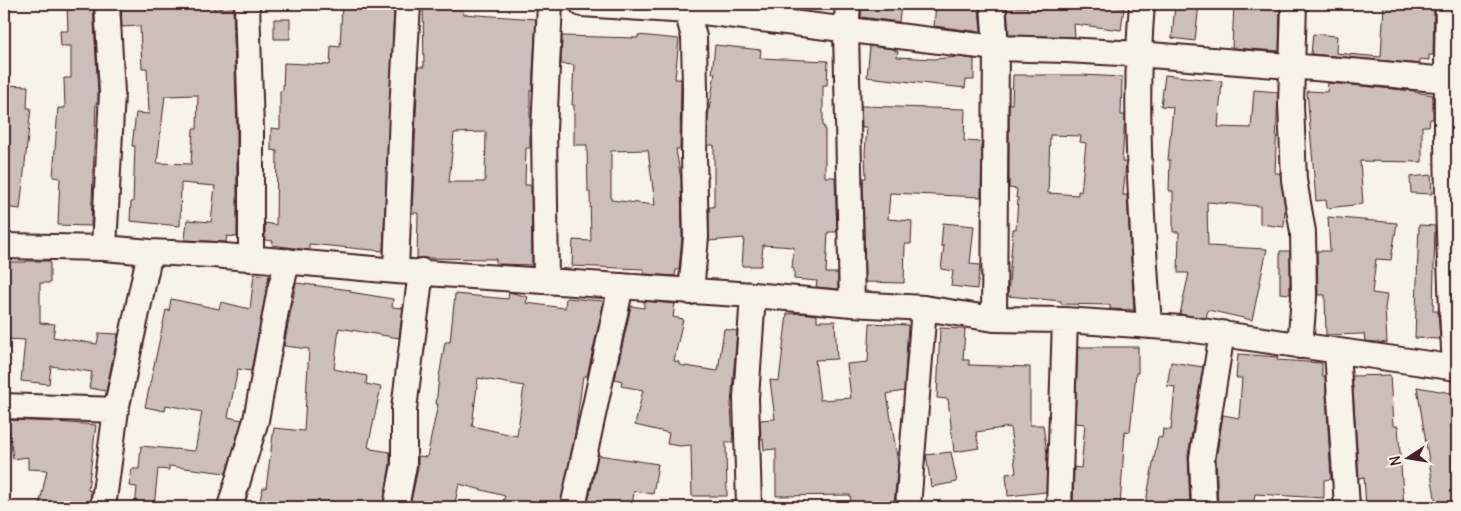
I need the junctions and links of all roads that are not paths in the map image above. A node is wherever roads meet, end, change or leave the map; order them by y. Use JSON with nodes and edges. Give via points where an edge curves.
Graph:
{"nodes":[{"id":1,"x":107,"y":4,"type":"edge"},
{"id":2,"x":247,"y":4,"type":"edge"},
{"id":3,"x":408,"y":4,"type":"edge"},
{"id":4,"x":550,"y":4,"type":"edge"},
{"id":5,"x":582,"y":4,"type":"edge"},
{"id":6,"x":848,"y":4,"type":"edge"},
{"id":7,"x":993,"y":4,"type":"edge"},
{"id":8,"x":1142,"y":4,"type":"edge"},
{"id":9,"x":1294,"y":4,"type":"edge"},
{"id":10,"x":1448,"y":4,"type":"edge"},
{"id":11,"x":698,"y":9,"type":"edge"},
{"id":12,"x":846,"y":31,"type":"junction"},
{"id":13,"x":996,"y":48,"type":"junction"},
{"id":14,"x":1138,"y":54,"type":"junction"},
{"id":15,"x":1292,"y":67,"type":"junction"},
{"id":16,"x":1452,"y":81,"type":"edge"},
{"id":17,"x":4,"y":246,"type":"edge"},
{"id":18,"x":104,"y":248,"type":"junction"},
{"id":19,"x":150,"y":252,"type":"junction"},
{"id":20,"x":251,"y":258,"type":"junction"},
{"id":21,"x":288,"y":261,"type":"junction"},
{"id":22,"x":396,"y":271,"type":"junction"},
{"id":23,"x":421,"y":271,"type":"junction"},
{"id":24,"x":546,"y":280,"type":"junction"},
{"id":25,"x":621,"y":286,"type":"junction"},
{"id":26,"x":691,"y":292,"type":"junction"},
{"id":27,"x":754,"y":295,"type":"junction"},
{"id":28,"x":852,"y":304,"type":"junction"},
{"id":29,"x":924,"y":308,"type":"junction"},
{"id":30,"x":994,"y":319,"type":"junction"},
{"id":31,"x":1065,"y":320,"type":"junction"},
{"id":32,"x":1149,"y":326,"type":"junction"},
{"id":33,"x":1222,"y":333,"type":"junction"},
{"id":34,"x":1300,"y":346,"type":"junction"},
{"id":35,"x":1338,"y":351,"type":"junction"},
{"id":36,"x":1456,"y":368,"type":"edge"},
{"id":37,"x":4,"y":406,"type":"edge"},
{"id":38,"x":116,"y":410,"type":"junction"},
{"id":39,"x":102,"y":507,"type":"edge"},
{"id":40,"x":230,"y":507,"type":"edge"},
{"id":41,"x":396,"y":507,"type":"edge"},
{"id":42,"x":573,"y":507,"type":"edge"},
{"id":43,"x":749,"y":507,"type":"edge"},
{"id":44,"x":908,"y":507,"type":"edge"},
{"id":45,"x":1059,"y":507,"type":"edge"},
{"id":46,"x":1204,"y":507,"type":"edge"},
{"id":47,"x":1347,"y":507,"type":"edge"}],
"edges":[{"from":1,"to":18,"type":"street","via":[[112,93]]},
{"from":2,"to":20,"type":"street"},
{"from":3,"to":22,"type":"street"},
{"from":4,"to":24,"type":"street","via":[[544,130]]},
{"from":5,"to":11,"type":"street"},
{"from":6,"to":12,"type":"street"},
{"from":7,"to":13,"type":"street"},
{"from":8,"to":14,"type":"street"},
{"from":9,"to":15,"type":"street"},
{"from":10,"to":16,"type":"street"},
{"from":11,"to":12,"type":"street"},
{"from":11,"to":26,"type":"street","via":[[694,37],[696,237]]},
{"from":12,"to":13,"type":"street"},
{"from":12,"to":28,"type":"street"},
{"from":13,"to":14,"type":"street"},
{"from":13,"to":30,"type":"street"},
{"from":14,"to":15,"type":"street"},
{"from":14,"to":32,"type":"street","via":[[1140,189]]},
{"from":15,"to":16,"type":"street"},
{"from":15,"to":34,"type":"street","via":[[1290,104],[1294,180],[1303,232],[1304,297]]},
{"from":16,"to":36,"type":"street","via":[[1448,246]]},
{"from":17,"to":18,"type":"street"},
{"from":18,"to":19,"type":"street"},
{"from":19,"to":20,"type":"street"},
{"from":19,"to":38,"type":"street"},
{"from":20,"to":21,"type":"street"},
{"from":21,"to":22,"type":"street"},
{"from":21,"to":40,"type":"street","via":[[256,420]]},
{"from":22,"to":23,"type":"street"},
{"from":23,"to":24,"type":"street"},
{"from":23,"to":41,"type":"street","via":[[404,409],[404,464]]},
{"from":24,"to":25,"type":"street"},
{"from":25,"to":26,"type":"street"},
{"from":25,"to":42,"type":"street"},
{"from":26,"to":27,"type":"street"},
{"from":27,"to":28,"type":"street"},
{"from":27,"to":43,"type":"street","via":[[746,398]]},
{"from":28,"to":29,"type":"street"},
{"from":29,"to":30,"type":"street"},
{"from":29,"to":44,"type":"street"},
{"from":30,"to":31,"type":"street"},
{"from":31,"to":32,"type":"street"},
{"from":31,"to":45,"type":"street"},
{"from":32,"to":33,"type":"street"},
{"from":33,"to":34,"type":"street"},
{"from":33,"to":46,"type":"street","via":[[1202,458]]},
{"from":34,"to":35,"type":"street"},
{"from":35,"to":36,"type":"street"},
{"from":35,"to":47,"type":"street"},
{"from":37,"to":38,"type":"street"},
{"from":38,"to":39,"type":"street"}]}
